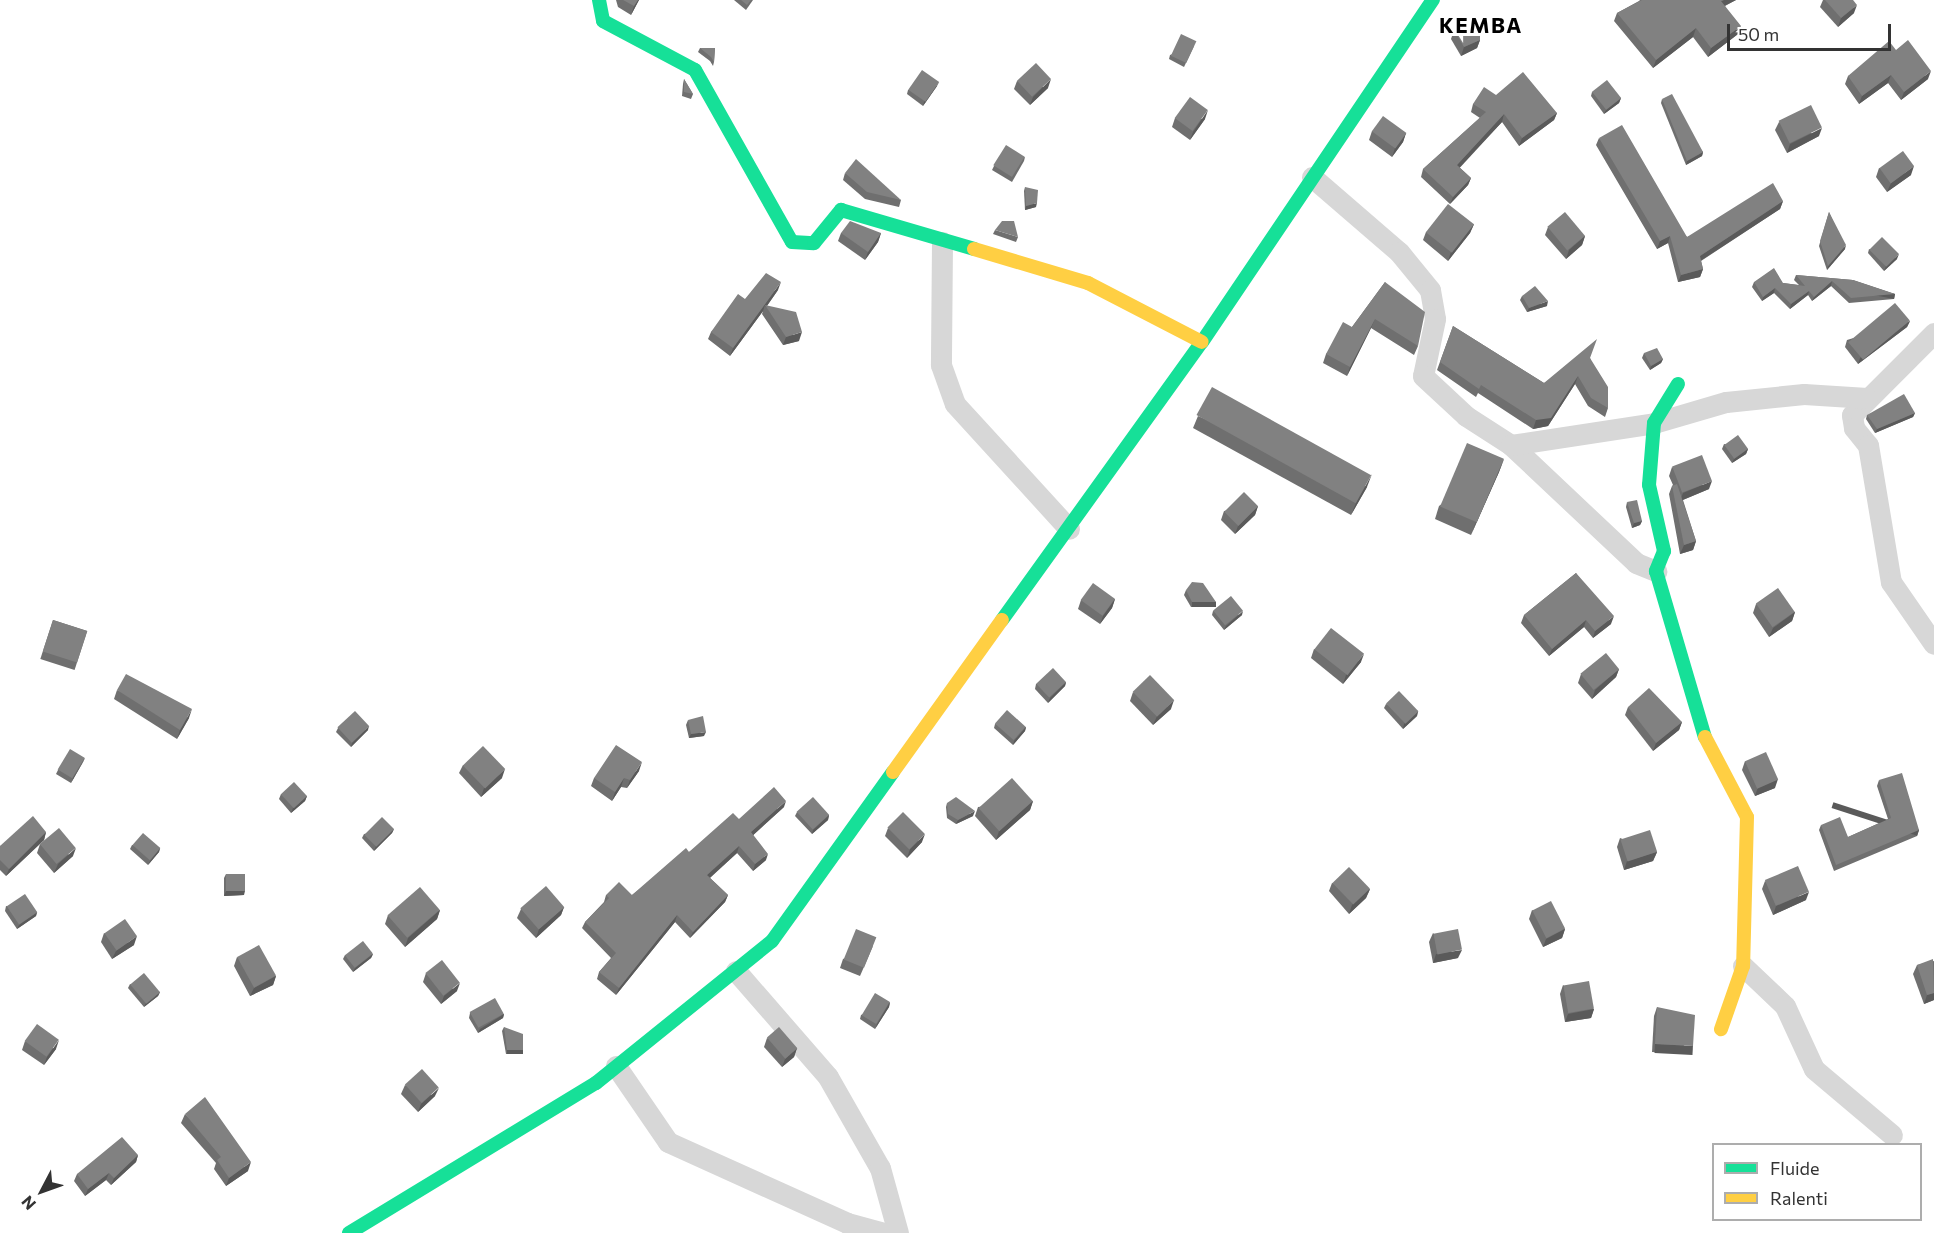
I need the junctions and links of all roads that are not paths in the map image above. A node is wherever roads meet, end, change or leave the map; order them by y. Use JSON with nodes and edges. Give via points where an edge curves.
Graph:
{"nodes":[{"id":1,"x":599,"y":0,"type":"edge"},
{"id":2,"x":1433,"y":0,"type":"edge"},
{"id":3,"x":1312,"y":177,"type":"junction"},
{"id":4,"x":942,"y":242,"type":"junction"},
{"id":5,"x":1934,"y":333,"type":"edge"},
{"id":6,"x":1202,"y":342,"type":"junction"},
{"id":7,"x":1678,"y":384,"type":"dead end"},
{"id":8,"x":1867,"y":398,"type":"junction"},
{"id":9,"x":1654,"y":423,"type":"junction"},
{"id":10,"x":1512,"y":445,"type":"junction"},
{"id":11,"x":1069,"y":529,"type":"junction"},
{"id":12,"x":1656,"y":571,"type":"junction"},
{"id":13,"x":1934,"y":644,"type":"edge"},
{"id":14,"x":1743,"y":966,"type":"junction"},
{"id":15,"x":736,"y":971,"type":"junction"},
{"id":16,"x":1721,"y":1029,"type":"dead end"},
{"id":17,"x":616,"y":1066,"type":"junction"},
{"id":18,"x":1892,"y":1135,"type":"dead end"},
{"id":19,"x":349,"y":1233,"type":"edge"},
{"id":20,"x":884,"y":1233,"type":"edge"},
{"id":21,"x":898,"y":1233,"type":"edge"}],
"edges":[{"from":1,"to":4,"type":"main road","via":[[603,21],[695,70],[792,242],[814,243],[840,210]]},
{"from":2,"to":3,"type":"main road"},
{"from":3,"to":6,"type":"main road"},
{"from":3,"to":10,"type":"street","via":[[1399,252],[1430,290],[1435,319],[1424,376],[1466,416]]},
{"from":4,"to":6,"type":"main road","via":[[1088,283]]},
{"from":4,"to":11,"type":"street","via":[[941,364],[955,404]]},
{"from":5,"to":8,"type":"street"},
{"from":6,"to":11,"type":"main road"},
{"from":7,"to":9,"type":"main road"},
{"from":8,"to":9,"type":"street","via":[[1804,394],[1726,402]]},
{"from":8,"to":13,"type":"street","via":[[1852,416],[1854,429],[1868,445],[1892,582]]},
{"from":9,"to":10,"type":"street"},
{"from":9,"to":12,"type":"main road","via":[[1650,485],[1664,551]]},
{"from":10,"to":12,"type":"street","via":[[1636,563]]},
{"from":11,"to":15,"type":"main road","via":[[772,941]]},
{"from":12,"to":14,"type":"main road","via":[[1704,735],[1747,817]]},
{"from":14,"to":16,"type":"main road"},
{"from":14,"to":18,"type":"street","via":[[1785,1006],[1814,1069]]},
{"from":15,"to":17,"type":"main road"},
{"from":15,"to":21,"type":"street","via":[[828,1077],[880,1168]]},
{"from":17,"to":19,"type":"main road"},
{"from":17,"to":20,"type":"street","via":[[668,1142],[847,1223]]}]}
